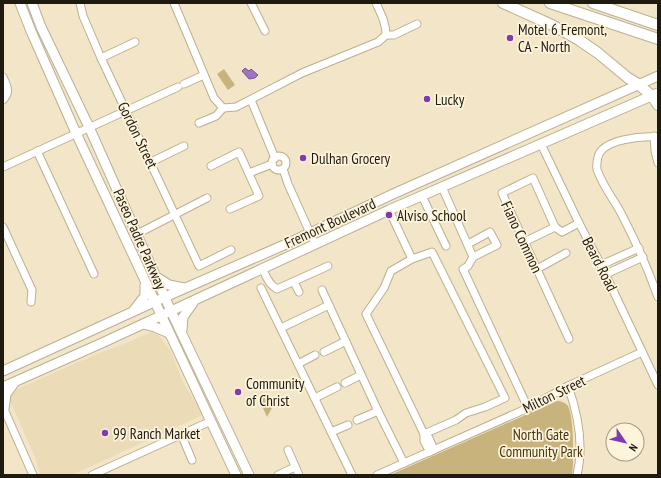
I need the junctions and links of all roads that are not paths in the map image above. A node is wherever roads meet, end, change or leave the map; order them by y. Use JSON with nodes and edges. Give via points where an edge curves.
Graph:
{"nodes":[{"id":1,"x":20,"y":3,"type":"edge"},
{"id":2,"x":32,"y":3,"type":"edge"},
{"id":3,"x":80,"y":3,"type":"edge"},
{"id":4,"x":174,"y":3,"type":"edge"},
{"id":5,"x":251,"y":3,"type":"edge"},
{"id":6,"x":376,"y":3,"type":"edge"},
{"id":7,"x":503,"y":3,"type":"edge"},
{"id":8,"x":550,"y":3,"type":"edge"},
{"id":9,"x":593,"y":3,"type":"edge"},
{"id":10,"x":610,"y":3,"type":"edge"},
{"id":11,"x":658,"y":20,"type":"edge"},
{"id":12,"x":416,"y":24,"type":"dead end"},
{"id":13,"x":658,"y":26,"type":"edge"},
{"id":14,"x":265,"y":31,"type":"dead end"},
{"id":15,"x":386,"y":32,"type":"junction"},
{"id":16,"x":658,"y":39,"type":"edge"},
{"id":17,"x":135,"y":42,"type":"dead end"},
{"id":18,"x":101,"y":58,"type":"junction"},
{"id":19,"x":204,"y":75,"type":"junction"},
{"id":20,"x":658,"y":76,"type":"edge"},
{"id":21,"x":3,"y":77,"type":"edge"},
{"id":22,"x":638,"y":84,"type":"junction"},
{"id":23,"x":655,"y":95,"type":"edge"},
{"id":24,"x":5,"y":98,"type":"edge"},
{"id":25,"x":251,"y":100,"type":"junction"},
{"id":26,"x":658,"y":105,"type":"edge"},
{"id":27,"x":223,"y":108,"type":"junction"},
{"id":28,"x":126,"y":110,"type":"junction"},
{"id":29,"x":199,"y":123,"type":"dead end"},
{"id":30,"x":89,"y":127,"type":"junction"},
{"id":31,"x":76,"y":133,"type":"junction"},
{"id":32,"x":656,"y":136,"type":"edge"},
{"id":33,"x":540,"y":144,"type":"junction"},
{"id":34,"x":184,"y":146,"type":"dead end"},
{"id":35,"x":37,"y":151,"type":"junction"},
{"id":36,"x":274,"y":161,"type":"junction"},
{"id":37,"x":151,"y":162,"type":"junction"},
{"id":38,"x":658,"y":164,"type":"edge"},
{"id":39,"x":210,"y":166,"type":"dead end"},
{"id":40,"x":3,"y":167,"type":"edge"},
{"id":41,"x":283,"y":169,"type":"junction"},
{"id":42,"x":446,"y":170,"type":"junction"},
{"id":43,"x":249,"y":173,"type":"junction"},
{"id":44,"x":442,"y":187,"type":"junction"},
{"id":45,"x":422,"y":196,"type":"junction"},
{"id":46,"x":207,"y":198,"type":"dead end"},
{"id":47,"x":230,"y":209,"type":"dead end"},
{"id":48,"x":389,"y":210,"type":"junction"},
{"id":49,"x":175,"y":214,"type":"junction"},
{"id":50,"x":579,"y":223,"type":"junction"},
{"id":51,"x":3,"y":227,"type":"edge"},
{"id":52,"x":555,"y":227,"type":"junction"},
{"id":53,"x":310,"y":233,"type":"junction"},
{"id":54,"x":137,"y":234,"type":"junction"},
{"id":55,"x":524,"y":242,"type":"junction"},
{"id":56,"x":316,"y":244,"type":"junction"},
{"id":57,"x":468,"y":244,"type":"junction"},
{"id":58,"x":446,"y":246,"type":"dead end"},
{"id":59,"x":639,"y":248,"type":"junction"},
{"id":60,"x":230,"y":250,"type":"dead end"},
{"id":61,"x":566,"y":253,"type":"dead end"},
{"id":62,"x":473,"y":257,"type":"junction"},
{"id":63,"x":643,"y":257,"type":"junction"},
{"id":64,"x":412,"y":259,"type":"junction"},
{"id":65,"x":601,"y":265,"type":"junction"},
{"id":66,"x":328,"y":266,"type":"dead end"},
{"id":67,"x":262,"y":268,"type":"junction"},
{"id":68,"x":537,"y":269,"type":"junction"},
{"id":69,"x":94,"y":274,"type":"dead end"},
{"id":70,"x":606,"y":274,"type":"junction"},
{"id":71,"x":156,"y":277,"type":"junction"},
{"id":72,"x":145,"y":282,"type":"junction"},
{"id":73,"x":294,"y":282,"type":"junction"},
{"id":74,"x":186,"y":288,"type":"junction"},
{"id":75,"x":261,"y":288,"type":"dead end"},
{"id":76,"x":322,"y":290,"type":"dead end"},
{"id":77,"x":299,"y":292,"type":"dead end"},
{"id":78,"x":165,"y":297,"type":"junction"},
{"id":79,"x":658,"y":297,"type":"edge"},
{"id":80,"x":196,"y":300,"type":"junction"},
{"id":81,"x":31,"y":302,"type":"dead end"},
{"id":82,"x":155,"y":302,"type":"junction"},
{"id":83,"x":329,"y":305,"type":"junction"},
{"id":84,"x":172,"y":311,"type":"junction"},
{"id":85,"x":131,"y":312,"type":"junction"},
{"id":86,"x":161,"y":316,"type":"junction"},
{"id":87,"x":142,"y":324,"type":"junction"},
{"id":88,"x":281,"y":328,"type":"junction"},
{"id":89,"x":169,"y":333,"type":"junction"},
{"id":90,"x":182,"y":334,"type":"junction"},
{"id":91,"x":569,"y":339,"type":"dead end"},
{"id":92,"x":346,"y":341,"type":"junction"},
{"id":93,"x":324,"y":352,"type":"dead end"},
{"id":94,"x":642,"y":352,"type":"junction"},
{"id":95,"x":315,"y":355,"type":"dead end"},
{"id":96,"x":298,"y":364,"type":"junction"},
{"id":97,"x":6,"y":368,"type":"edge"},
{"id":98,"x":361,"y":375,"type":"junction"},
{"id":99,"x":14,"y":382,"type":"junction"},
{"id":100,"x":345,"y":383,"type":"dead end"},
{"id":101,"x":658,"y":385,"type":"edge"},
{"id":102,"x":568,"y":386,"type":"junction"},
{"id":103,"x":3,"y":387,"type":"edge"},
{"id":104,"x":338,"y":387,"type":"dead end"},
{"id":105,"x":315,"y":398,"type":"junction"},
{"id":106,"x":204,"y":406,"type":"junction"},
{"id":107,"x":3,"y":408,"type":"edge"},
{"id":108,"x":528,"y":408,"type":"junction"},
{"id":109,"x":378,"y":411,"type":"junction"},
{"id":110,"x":357,"y":420,"type":"dead end"},
{"id":111,"x":211,"y":421,"type":"junction"},
{"id":112,"x":348,"y":425,"type":"dead end"},
{"id":113,"x":331,"y":432,"type":"junction"},
{"id":114,"x":181,"y":434,"type":"junction"},
{"id":115,"x":424,"y":434,"type":"junction"},
{"id":116,"x":232,"y":439,"type":"junction"},
{"id":117,"x":288,"y":450,"type":"dead end"},
{"id":118,"x":432,"y":451,"type":"junction"},
{"id":119,"x":192,"y":460,"type":"dead end"},
{"id":120,"x":404,"y":463,"type":"junction"},
{"id":121,"x":295,"y":467,"type":"junction"},
{"id":122,"x":102,"y":473,"type":"edge"},
{"id":123,"x":33,"y":475,"type":"edge"},
{"id":124,"x":92,"y":475,"type":"edge"},
{"id":125,"x":236,"y":475,"type":"edge"},
{"id":126,"x":249,"y":475,"type":"edge"},
{"id":127,"x":278,"y":475,"type":"edge"},
{"id":128,"x":299,"y":475,"type":"edge"},
{"id":129,"x":352,"y":475,"type":"edge"},
{"id":130,"x":377,"y":475,"type":"edge"},
{"id":131,"x":577,"y":475,"type":"edge"}],
"edges":[{"from":1,"to":31,"type":"main road","name":"Paseo Padre Parkway"},
{"from":2,"to":30,"type":"main road","name":"Paseo Padre Parkway"},
{"from":3,"to":18,"type":"street","name":"Gordon Street"},
{"from":4,"to":19,"type":"street"},
{"from":5,"to":14,"type":"street"},
{"from":6,"to":15,"type":"street"},
{"from":7,"to":22,"type":"highway","via":[[579,40]]},
{"from":8,"to":16,"type":"highway"},
{"from":9,"to":13,"type":"highway"},
{"from":10,"to":11,"type":"highway"},
{"from":12,"to":15,"type":"street","via":[[394,35]]},
{"from":15,"to":25,"type":"street","via":[[378,42],[302,73]]},
{"from":17,"to":18,"type":"street"},
{"from":18,"to":28,"type":"street","name":"Gordon Street"},
{"from":19,"to":27,"type":"street","via":[[214,98]]},
{"from":19,"to":28,"type":"street"},
{"from":20,"to":22,"type":"main road","name":"Fremont Boulevard"},
{"from":21,"to":24,"type":"street","via":[[8,88]]},
{"from":22,"to":23,"type":"highway"},
{"from":22,"to":42,"type":"main road","name":"Fremont Boulevard"},
{"from":23,"to":26,"type":"highway"},
{"from":23,"to":33,"type":"main road","name":"Fremont Boulevard"},
{"from":25,"to":27,"type":"street","via":[[236,107]]},
{"from":25,"to":36,"type":"street"},
{"from":27,"to":29,"type":"street","via":[[216,116]]},
{"from":28,"to":30,"type":"street"},
{"from":28,"to":37,"type":"street","name":"Gordon Street"},
{"from":30,"to":31,"type":"street"},
{"from":30,"to":54,"type":"main road","name":"Paseo Padre Parkway"},
{"from":31,"to":35,"type":"street"},
{"from":31,"to":72,"type":"main road","name":"Paseo Padre Parkway"},
{"from":32,"to":38,"type":"street","via":[[655,151]]},
{"from":32,"to":59,"type":"street","via":[[630,138],[605,146],[598,156],[597,170],[602,182]]},
{"from":33,"to":44,"type":"main road","name":"Fremont Boulevard"},
{"from":33,"to":50,"type":"street","name":"Beard Road"},
{"from":34,"to":37,"type":"street"},
{"from":35,"to":40,"type":"street"},
{"from":35,"to":69,"type":"street"},
{"from":36,"to":41,"type":"street","via":[[277,170]]},
{"from":36,"to":41,"type":"street","via":[[280,156],[285,159]]},
{"from":36,"to":43,"type":"street"},
{"from":37,"to":49,"type":"street","name":"Gordon Street"},
{"from":39,"to":43,"type":"street","via":[[239,152]]},
{"from":41,"to":53,"type":"street"},
{"from":42,"to":48,"type":"main road","via":[[438,180],[392,201]]},
{"from":42,"to":53,"type":"main road","name":"Fremont Boulevard"},
{"from":43,"to":47,"type":"street","via":[[259,196]]},
{"from":44,"to":45,"type":"main road","name":"Fremont Boulevard"},
{"from":44,"to":57,"type":"street"},
{"from":45,"to":48,"type":"main road","name":"Fremont Boulevard"},
{"from":45,"to":58,"type":"street"},
{"from":46,"to":49,"type":"street"},
{"from":48,"to":56,"type":"main road","name":"Fremont Boulevard"},
{"from":48,"to":64,"type":"street"},
{"from":49,"to":54,"type":"street"},
{"from":49,"to":60,"type":"street","name":"Gordon Street","via":[[199,266]]},
{"from":50,"to":52,"type":"street","via":[[562,232]]},
{"from":50,"to":65,"type":"street","name":"Beard Road"},
{"from":51,"to":81,"type":"street","via":[[32,290]]},
{"from":52,"to":55,"type":"street"},
{"from":52,"to":55,"type":"street","name":"Fiano Common","via":[[533,178],[502,193]]},
{"from":53,"to":56,"type":"street"},
{"from":53,"to":74,"type":"main road","name":"Fremont Boulevard"},
{"from":54,"to":71,"type":"main road","name":"Paseo Padre Parkway"},
{"from":55,"to":68,"type":"street","name":"Fiano Common"},
{"from":56,"to":67,"type":"main road","name":"Fremont Boulevard"},
{"from":57,"to":62,"type":"street"},
{"from":57,"to":62,"type":"street","via":[[490,232],[497,245]]},
{"from":59,"to":63,"type":"street"},
{"from":59,"to":65,"type":"street"},
{"from":61,"to":68,"type":"street"},
{"from":62,"to":108,"type":"street","via":[[463,269]]},
{"from":63,"to":70,"type":"street"},
{"from":63,"to":79,"type":"street"},
{"from":64,"to":115,"type":"street","via":[[391,271],[384,288],[366,314]]},
{"from":64,"to":115,"type":"street","via":[[432,252],[505,398],[466,413]]},
{"from":65,"to":70,"type":"street","name":"Beard Road"},
{"from":66,"to":73,"type":"street"},
{"from":67,"to":73,"type":"street","via":[[274,288]]},
{"from":67,"to":80,"type":"main road","name":"Fremont Boulevard"},
{"from":68,"to":91,"type":"street","name":"Fiano Common"},
{"from":70,"to":94,"type":"street","name":"Beard Road"},
{"from":71,"to":74,"type":"main road","via":[[169,285]]},
{"from":71,"to":78,"type":"main road","name":"Paseo Padre Parkway"},
{"from":72,"to":82,"type":"main road","name":"Paseo Padre Parkway"},
{"from":72,"to":85,"type":"main road","via":[[145,296]]},
{"from":73,"to":77,"type":"street"},
{"from":74,"to":78,"type":"main road","name":"Fremont Boulevard"},
{"from":75,"to":88,"type":"street"},
{"from":76,"to":83,"type":"street"},
{"from":78,"to":82,"type":"main road","name":"Fremont Boulevard"},
{"from":78,"to":84,"type":"main road","name":"Paseo Padre Parkway"},
{"from":80,"to":84,"type":"main road","name":"Fremont Boulevard"},
{"from":80,"to":90,"type":"main road","via":[[183,317]]},
{"from":82,"to":85,"type":"main road","name":"Fremont Boulevard"},
{"from":82,"to":86,"type":"main road","name":"Paseo Padre Parkway"},
{"from":83,"to":88,"type":"street"},
{"from":83,"to":92,"type":"street"},
{"from":84,"to":86,"type":"main road","name":"Fremont Boulevard"},
{"from":84,"to":90,"type":"main road","name":"Paseo Padre Parkway"},
{"from":85,"to":97,"type":"main road","name":"Fremont Boulevard"},
{"from":86,"to":87,"type":"main road","name":"Fremont Boulevard"},
{"from":86,"to":89,"type":"main road","name":"Paseo Padre Parkway"},
{"from":87,"to":89,"type":"main road"},
{"from":87,"to":99,"type":"main road","name":"Fremont Boulevard"},
{"from":88,"to":96,"type":"street"},
{"from":89,"to":106,"type":"main road","name":"Paseo Padre Parkway"},
{"from":90,"to":116,"type":"main road","name":"Paseo Padre Parkway"},
{"from":92,"to":93,"type":"street"},
{"from":92,"to":98,"type":"street"},
{"from":94,"to":101,"type":"street","name":"Beard Road"},
{"from":94,"to":102,"type":"street","name":"Milton Street"},
{"from":95,"to":96,"type":"street"},
{"from":96,"to":105,"type":"street"},
{"from":98,"to":100,"type":"street"},
{"from":98,"to":109,"type":"street"},
{"from":99,"to":103,"type":"main road","name":"Fremont Boulevard"},
{"from":99,"to":107,"type":"main road","via":[[6,394]]},
{"from":102,"to":108,"type":"street","name":"Milton Street"},
{"from":102,"to":131,"type":"street","via":[[577,416],[580,450]]},
{"from":104,"to":105,"type":"street"},
{"from":105,"to":113,"type":"street"},
{"from":106,"to":111,"type":"main road","name":"Paseo Padre Parkway"},
{"from":106,"to":116,"type":"main road","via":[[211,407]]},
{"from":107,"to":123,"type":"street"},
{"from":108,"to":118,"type":"street","name":"Milton Street"},
{"from":109,"to":110,"type":"street"},
{"from":109,"to":120,"type":"street"},
{"from":111,"to":114,"type":"street"},
{"from":111,"to":125,"type":"main road","name":"Paseo Padre Parkway"},
{"from":112,"to":113,"type":"street"},
{"from":113,"to":129,"type":"street"},
{"from":114,"to":119,"type":"street"},
{"from":114,"to":122,"type":"street"},
{"from":115,"to":118,"type":"street","via":[[429,438]]},
{"from":116,"to":126,"type":"main road","name":"Paseo Padre Parkway"},
{"from":117,"to":121,"type":"street"},
{"from":118,"to":120,"type":"street","name":"Milton Street"},
{"from":120,"to":130,"type":"street","name":"Milton Street"},
{"from":121,"to":127,"type":"street"},
{"from":121,"to":128,"type":"street"},
{"from":122,"to":124,"type":"street"}]}
